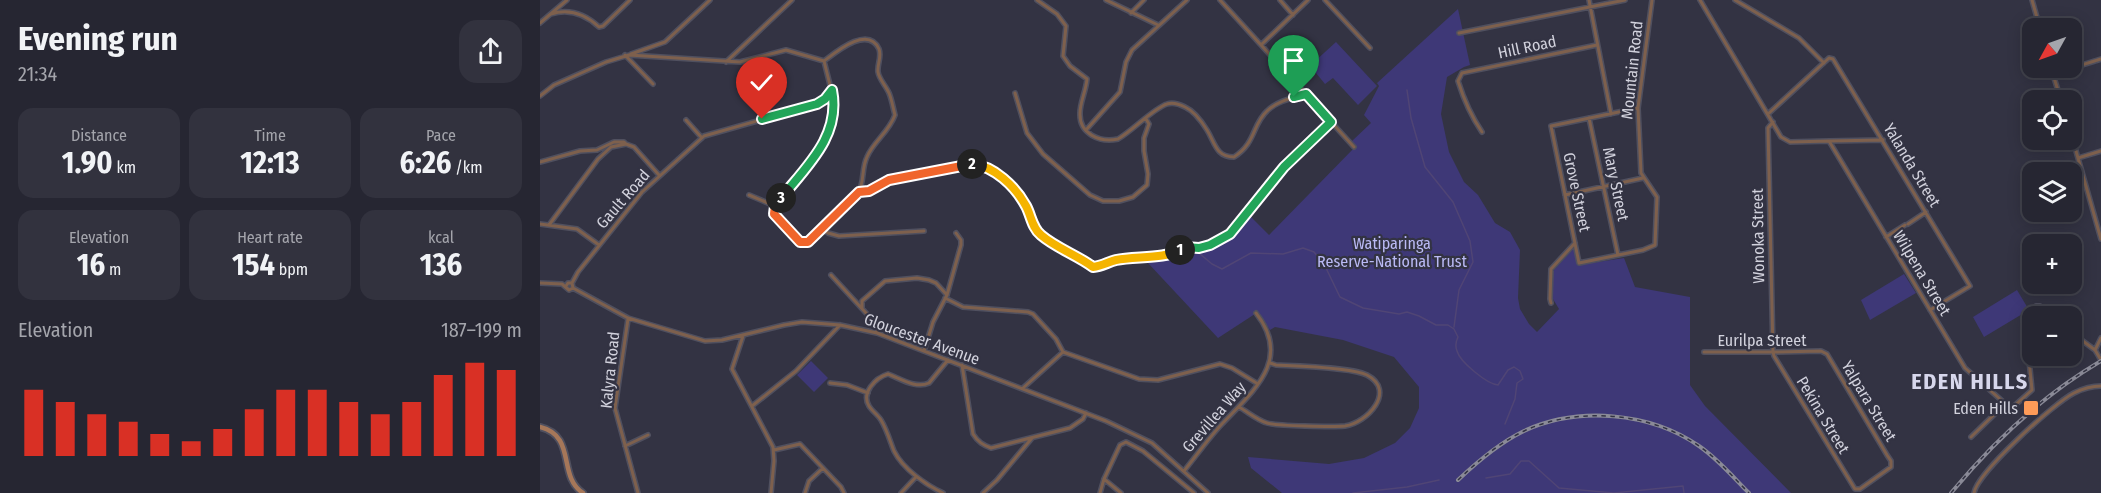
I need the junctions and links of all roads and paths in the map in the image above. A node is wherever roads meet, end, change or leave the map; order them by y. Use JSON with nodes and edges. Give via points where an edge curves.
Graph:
{"nodes":[{"id":1,"x":567,"y":0,"type":"edge"},
{"id":2,"x":630,"y":0,"type":"edge"},
{"id":3,"x":710,"y":0,"type":"edge"},
{"id":4,"x":792,"y":0,"type":"edge"},
{"id":5,"x":1037,"y":0,"type":"edge"},
{"id":6,"x":1106,"y":0,"type":"edge"},
{"id":7,"x":1144,"y":0,"type":"edge"},
{"id":8,"x":1187,"y":0,"type":"edge"},
{"id":9,"x":1220,"y":0,"type":"edge"},
{"id":10,"x":1280,"y":0,"type":"edge"},
{"id":11,"x":1308,"y":0,"type":"edge"},
{"id":12,"x":1325,"y":0,"type":"edge"},
{"id":13,"x":1588,"y":0,"type":"edge"},
{"id":14,"x":1624,"y":0,"type":"edge"},
{"id":15,"x":1652,"y":0,"type":"edge"},
{"id":16,"x":1700,"y":0,"type":"edge"},
{"id":17,"x":1735,"y":0,"type":"edge"},
{"id":18,"x":2032,"y":0,"type":"edge"},
{"id":19,"x":1590,"y":7,"type":"junction"},
{"id":20,"x":1131,"y":13,"type":"junction"},
{"id":21,"x":551,"y":14,"type":"junction"},
{"id":22,"x":1293,"y":15,"type":"junction"},
{"id":23,"x":2037,"y":18,"type":"edge"},
{"id":24,"x":540,"y":23,"type":"edge"},
{"id":25,"x":1159,"y":26,"type":"junction"},
{"id":26,"x":1459,"y":33,"type":"dead end"},
{"id":27,"x":1261,"y":45,"type":"junction"},
{"id":28,"x":1597,"y":45,"type":"junction"},
{"id":29,"x":1370,"y":48,"type":"dead end"},
{"id":30,"x":626,"y":55,"type":"junction"},
{"id":31,"x":2101,"y":59,"type":"edge"},
{"id":32,"x":726,"y":62,"type":"junction"},
{"id":33,"x":824,"y":62,"type":"junction"},
{"id":34,"x":1824,"y":63,"type":"junction"},
{"id":35,"x":2082,"y":65,"type":"edge"},
{"id":36,"x":652,"y":84,"type":"dead end"},
{"id":37,"x":832,"y":90,"type":"junction"},
{"id":38,"x":1015,"y":93,"type":"dead end"},
{"id":39,"x":1306,"y":94,"type":"junction"},
{"id":40,"x":540,"y":96,"type":"edge"},
{"id":41,"x":1638,"y":108,"type":"junction"},
{"id":42,"x":1611,"y":114,"type":"junction"},
{"id":43,"x":1768,"y":114,"type":"junction"},
{"id":44,"x":1589,"y":118,"type":"junction"},
{"id":45,"x":1146,"y":119,"type":"junction"},
{"id":46,"x":686,"y":120,"type":"dead end"},
{"id":47,"x":1331,"y":122,"type":"junction"},
{"id":48,"x":1773,"y":122,"type":"junction"},
{"id":49,"x":1086,"y":130,"type":"junction"},
{"id":50,"x":1482,"y":132,"type":"dead end"},
{"id":51,"x":702,"y":138,"type":"junction"},
{"id":52,"x":1883,"y":140,"type":"junction"},
{"id":53,"x":1829,"y":141,"type":"junction"},
{"id":54,"x":626,"y":144,"type":"junction"},
{"id":55,"x":1354,"y":147,"type":"dead end"},
{"id":56,"x":2076,"y":150,"type":"edge"},
{"id":57,"x":2101,"y":151,"type":"edge"},
{"id":58,"x":2078,"y":158,"type":"junction"},
{"id":59,"x":540,"y":162,"type":"edge"},
{"id":60,"x":660,"y":175,"type":"junction"},
{"id":61,"x":1643,"y":178,"type":"junction"},
{"id":62,"x":1604,"y":187,"type":"junction"},
{"id":63,"x":859,"y":192,"type":"junction"},
{"id":64,"x":749,"y":195,"type":"dead end"},
{"id":65,"x":1565,"y":195,"type":"junction"},
{"id":66,"x":775,"y":206,"type":"junction"},
{"id":67,"x":1926,"y":212,"type":"junction"},
{"id":68,"x":540,"y":224,"type":"edge"},
{"id":69,"x":549,"y":225,"type":"junction"},
{"id":70,"x":822,"y":229,"type":"junction"},
{"id":71,"x":924,"y":231,"type":"dead end"},
{"id":72,"x":956,"y":233,"type":"dead end"},
{"id":73,"x":1886,"y":237,"type":"junction"},
{"id":74,"x":2101,"y":239,"type":"edge"},
{"id":75,"x":1575,"y":242,"type":"junction"},
{"id":76,"x":600,"y":245,"type":"junction"},
{"id":77,"x":1618,"y":255,"type":"junction"},
{"id":78,"x":831,"y":275,"type":"dead end"},
{"id":79,"x":540,"y":283,"type":"edge"},
{"id":80,"x":573,"y":286,"type":"junction"},
{"id":81,"x":946,"y":296,"type":"junction"},
{"id":82,"x":1551,"y":303,"type":"dead end"},
{"id":83,"x":862,"y":308,"type":"junction"},
{"id":84,"x":1930,"y":310,"type":"junction"},
{"id":85,"x":1256,"y":313,"type":"dead end"},
{"id":86,"x":628,"y":318,"type":"junction"},
{"id":87,"x":840,"y":325,"type":"junction"},
{"id":88,"x":877,"y":333,"type":"junction"},
{"id":89,"x":742,"y":336,"type":"junction"},
{"id":90,"x":2101,"y":338,"type":"edge"},
{"id":91,"x":2082,"y":340,"type":"edge"},
{"id":92,"x":2095,"y":350,"type":"junction"},
{"id":93,"x":924,"y":351,"type":"junction"},
{"id":94,"x":1821,"y":351,"type":"joint"},
{"id":95,"x":1063,"y":352,"type":"junction"},
{"id":96,"x":1704,"y":352,"type":"dead end"},
{"id":97,"x":1773,"y":352,"type":"junction"},
{"id":98,"x":2100,"y":358,"type":"edge"},
{"id":99,"x":948,"y":360,"type":"junction"},
{"id":100,"x":1270,"y":363,"type":"junction"},
{"id":101,"x":962,"y":365,"type":"junction"},
{"id":102,"x":2029,"y":366,"type":"edge"},
{"id":103,"x":830,"y":382,"type":"dead end"},
{"id":104,"x":1258,"y":384,"type":"junction"},
{"id":105,"x":2101,"y":386,"type":"edge"},
{"id":106,"x":1023,"y":388,"type":"junction"},
{"id":107,"x":868,"y":393,"type":"junction"},
{"id":108,"x":2007,"y":405,"type":"junction"},
{"id":109,"x":752,"y":406,"type":"junction"},
{"id":110,"x":1239,"y":407,"type":"junction"},
{"id":111,"x":1086,"y":413,"type":"junction"},
{"id":112,"x":540,"y":427,"type":"edge"},
{"id":113,"x":648,"y":435,"type":"dead end"},
{"id":114,"x":1971,"y":437,"type":"dead end"},
{"id":115,"x":1032,"y":438,"type":"junction"},
{"id":116,"x":625,"y":446,"type":"junction"},
{"id":117,"x":774,"y":450,"type":"junction"},
{"id":118,"x":823,"y":468,"type":"junction"},
{"id":119,"x":1184,"y":471,"type":"junction"},
{"id":120,"x":917,"y":477,"type":"junction"},
{"id":121,"x":1104,"y":479,"type":"junction"},
{"id":122,"x":1855,"y":489,"type":"joint"},
{"id":123,"x":1974,"y":492,"type":"edge"},
{"id":124,"x":583,"y":493,"type":"edge"},
{"id":125,"x":638,"y":493,"type":"edge"},
{"id":126,"x":771,"y":493,"type":"edge"},
{"id":127,"x":805,"y":493,"type":"edge"},
{"id":128,"x":844,"y":493,"type":"edge"},
{"id":129,"x":901,"y":493,"type":"edge"},
{"id":130,"x":943,"y":493,"type":"edge"},
{"id":131,"x":983,"y":493,"type":"edge"},
{"id":132,"x":1100,"y":493,"type":"edge"},
{"id":133,"x":1121,"y":493,"type":"edge"},
{"id":134,"x":1194,"y":493,"type":"edge"},
{"id":135,"x":1208,"y":493,"type":"edge"}],
"edges":[{"from":1,"to":21,"type":"street"},
{"from":2,"to":21,"type":"street","via":[[599,27],[569,11]]},
{"from":3,"to":30,"type":"street","via":[[665,42]]},
{"from":4,"to":32,"type":"street"},
{"from":5,"to":49,"type":"street","via":[[1062,19],[1066,31],[1063,56],[1087,79],[1080,112]]},
{"from":6,"to":20,"type":"street"},
{"from":7,"to":20,"type":"street"},
{"from":8,"to":25,"type":"street"},
{"from":9,"to":27,"type":"street"},
{"from":10,"to":22,"type":"street"},
{"from":11,"to":22,"type":"street"},
{"from":12,"to":29,"type":"street"},
{"from":13,"to":19,"type":"street"},
{"from":14,"to":19,"type":"street"},
{"from":15,"to":41,"type":"street","name":"Mountain Road"},
{"from":16,"to":43,"type":"street"},
{"from":17,"to":34,"type":"street","via":[[1799,38]]},
{"from":18,"to":23,"type":"street"},
{"from":19,"to":26,"type":"street"},
{"from":19,"to":28,"type":"street"},
{"from":20,"to":25,"type":"street"},
{"from":21,"to":24,"type":"street"},
{"from":22,"to":27,"type":"street"},
{"from":25,"to":49,"type":"street","via":[[1132,50],[1120,92]]},
{"from":27,"to":39,"type":"street"},
{"from":28,"to":42,"type":"street"},
{"from":28,"to":50,"type":"street","name":"Hill Road","via":[[1462,73],[1458,81],[1469,114]]},
{"from":30,"to":32,"type":"street"},
{"from":30,"to":36,"type":"street"},
{"from":30,"to":40,"type":"street","via":[[554,85]]},
{"from":31,"to":35,"type":"street"},
{"from":32,"to":33,"type":"street","via":[[786,50]]},
{"from":33,"to":37,"type":"street"},
{"from":33,"to":63,"type":"street","via":[[841,49],[866,39],[873,41],[881,56],[878,70],[895,115],[867,157]]},
{"from":34,"to":43,"type":"street"},
{"from":34,"to":52,"type":"street","name":"Yalanda Street","via":[[1831,58]]},
{"from":37,"to":51,"type":"street","via":[[817,104]]},
{"from":37,"to":66,"type":"street","via":[[834,115],[825,143]]},
{"from":38,"to":45,"type":"street","via":[[1027,133],[1043,154],[1096,199],[1112,202],[1133,197],[1147,185]]},
{"from":39,"to":45,"type":"street","via":[[1283,100],[1265,112],[1250,143],[1234,157],[1219,152],[1196,116],[1177,103],[1165,105]]},
{"from":39,"to":47,"type":"street"},
{"from":41,"to":42,"type":"street"},
{"from":41,"to":61,"type":"street","name":"Mountain Road"},
{"from":42,"to":44,"type":"street"},
{"from":43,"to":48,"type":"street"},
{"from":44,"to":62,"type":"street","name":"Mary Street"},
{"from":44,"to":65,"type":"street","name":"Grove Street","via":[[1551,126]]},
{"from":45,"to":49,"type":"street","via":[[1111,141],[1095,138]]},
{"from":46,"to":51,"type":"street"},
{"from":47,"to":55,"type":"street"},
{"from":47,"to":63,"type":"street","via":[[1284,167],[1230,234],[1199,248],[1185,247],[1175,253],[1129,258],[1102,266],[1093,267],[1038,233],[1012,187],[999,175],[977,165],[889,180]]},
{"from":48,"to":53,"type":"street","via":[[1790,142]]},
{"from":48,"to":97,"type":"street","name":"Wonoka Street","via":[[1768,128]]},
{"from":51,"to":60,"type":"street","name":"Gault Road"},
{"from":52,"to":53,"type":"street"},
{"from":52,"to":67,"type":"street","name":"Yalanda Street"},
{"from":53,"to":73,"type":"street","name":"Wilpena Street"},
{"from":54,"to":59,"type":"street","via":[[614,142],[597,150]]},
{"from":54,"to":60,"type":"street","via":[[634,147]]},
{"from":54,"to":69,"type":"street","via":[[611,147],[598,159]]},
{"from":56,"to":58,"type":"street"},
{"from":57,"to":58,"type":"street"},
{"from":58,"to":74,"type":"street"},
{"from":60,"to":76,"type":"street","name":"Gault Road"},
{"from":61,"to":62,"type":"street"},
{"from":61,"to":77,"type":"street","name":"Mountain Road","via":[[1657,197],[1655,245]]},
{"from":62,"to":65,"type":"street"},
{"from":62,"to":77,"type":"street","name":"Mary Street"},
{"from":63,"to":70,"type":"street"},
{"from":64,"to":66,"type":"street"},
{"from":65,"to":75,"type":"street","name":"Grove Street"},
{"from":66,"to":70,"type":"street","via":[[774,214],[800,242],[808,242]]},
{"from":67,"to":73,"type":"street"},
{"from":67,"to":84,"type":"street","name":"Yalanda Street","via":[[1970,286]]},
{"from":68,"to":69,"type":"street"},
{"from":69,"to":76,"type":"street","via":[[577,229]]},
{"from":70,"to":71,"type":"street","via":[[839,236]]},
{"from":72,"to":81,"type":"street","via":[[961,245]]},
{"from":73,"to":84,"type":"street","name":"Wilpena Street"},
{"from":75,"to":77,"type":"street","name":"Grove Street","via":[[1580,263]]},
{"from":75,"to":82,"type":"street","via":[[1551,269]]},
{"from":76,"to":80,"type":"street","name":"Gault Road","via":[[578,272]]},
{"from":78,"to":83,"type":"street"},
{"from":79,"to":80,"type":"street"},
{"from":80,"to":86,"type":"street","name":"Gloucester Avenue"},
{"from":81,"to":83,"type":"street","via":[[936,283],[923,278],[885,281],[862,301]]},
{"from":81,"to":93,"type":"street"},
{"from":81,"to":95,"type":"street","via":[[963,307],[1033,314]]},
{"from":83,"to":88,"type":"street","via":[[878,326]]},
{"from":84,"to":108,"type":"street","name":"Wilpena Street","via":[[1965,368]]},
{"from":85,"to":100,"type":"street","via":[[1270,339]]},
{"from":86,"to":89,"type":"street","name":"Gloucester Avenue","via":[[705,341]]},
{"from":86,"to":116,"type":"street","name":"Kalyra Road","via":[[615,404]]},
{"from":87,"to":88,"type":"street","name":"Gloucester Avenue"},
{"from":87,"to":89,"type":"street","name":"Gloucester Avenue","via":[[802,322]]},
{"from":87,"to":109,"type":"street","via":[[796,371]]},
{"from":88,"to":93,"type":"street","name":"Gloucester Avenue"},
{"from":89,"to":109,"type":"street","via":[[732,369]]},
{"from":90,"to":92,"type":"street"},
{"from":91,"to":92,"type":"street"},
{"from":92,"to":98,"type":"street"},
{"from":93,"to":99,"type":"street","name":"Gloucester Avenue"},
{"from":94,"to":97,"type":"street","name":"Eurilpa Street"},
{"from":94,"to":122,"type":"street","name":"Yalpara Street","via":[[1827,354],[1891,461],[1891,466]]},
{"from":95,"to":104,"type":"street","via":[[1139,379],[1158,380],[1220,364]]},
{"from":95,"to":106,"type":"street"},
{"from":96,"to":97,"type":"street","name":"Eurilpa Street"},
{"from":97,"to":122,"type":"street","name":"Pekina Street"},
{"from":99,"to":101,"type":"street","name":"Gloucester Avenue"},
{"from":99,"to":107,"type":"street","via":[[926,385],[884,375]]},
{"from":100,"to":104,"type":"street","name":"Grevillea Way"},
{"from":100,"to":110,"type":"street","via":[[1361,373],[1377,386],[1377,404],[1363,418],[1344,426],[1269,424]]},
{"from":101,"to":106,"type":"street","name":"Gloucester Avenue"},
{"from":101,"to":115,"type":"street","via":[[973,434],[980,443],[991,448]]},
{"from":102,"to":108,"type":"street","via":[[2032,390],[2013,407]]},
{"from":103,"to":107,"type":"street"},
{"from":104,"to":110,"type":"street","name":"Grevillea Way"},
{"from":105,"to":123,"type":"street","via":[[2073,394],[2042,417],[1986,472]]},
{"from":106,"to":111,"type":"street","name":"Gloucester Avenue"},
{"from":107,"to":120,"type":"street","via":[[867,402],[880,419],[895,453]]},
{"from":108,"to":114,"type":"street"},
{"from":109,"to":117,"type":"street"},
{"from":110,"to":119,"type":"street","name":"Grevillea Way"},
{"from":111,"to":115,"type":"street","via":[[1070,428]]},
{"from":111,"to":119,"type":"street","name":"Gloucester Avenue","via":[[1152,443]]},
{"from":112,"to":124,"type":"main road","via":[[548,429],[563,444],[571,480]]},
{"from":113,"to":116,"type":"street"},
{"from":115,"to":131,"type":"street"},
{"from":116,"to":125,"type":"street","name":"Kalyra Road"},
{"from":117,"to":118,"type":"street","via":[[800,444]]},
{"from":117,"to":126,"type":"street"},
{"from":118,"to":127,"type":"street","via":[[809,481]]},
{"from":118,"to":128,"type":"street"},
{"from":119,"to":135,"type":"street","name":"Gloucester Avenue"},
{"from":120,"to":129,"type":"street"},
{"from":120,"to":130,"type":"street"},
{"from":121,"to":132,"type":"street"},
{"from":121,"to":133,"type":"street"},
{"from":121,"to":134,"type":"street","via":[[1122,443],[1133,444]]}]}
